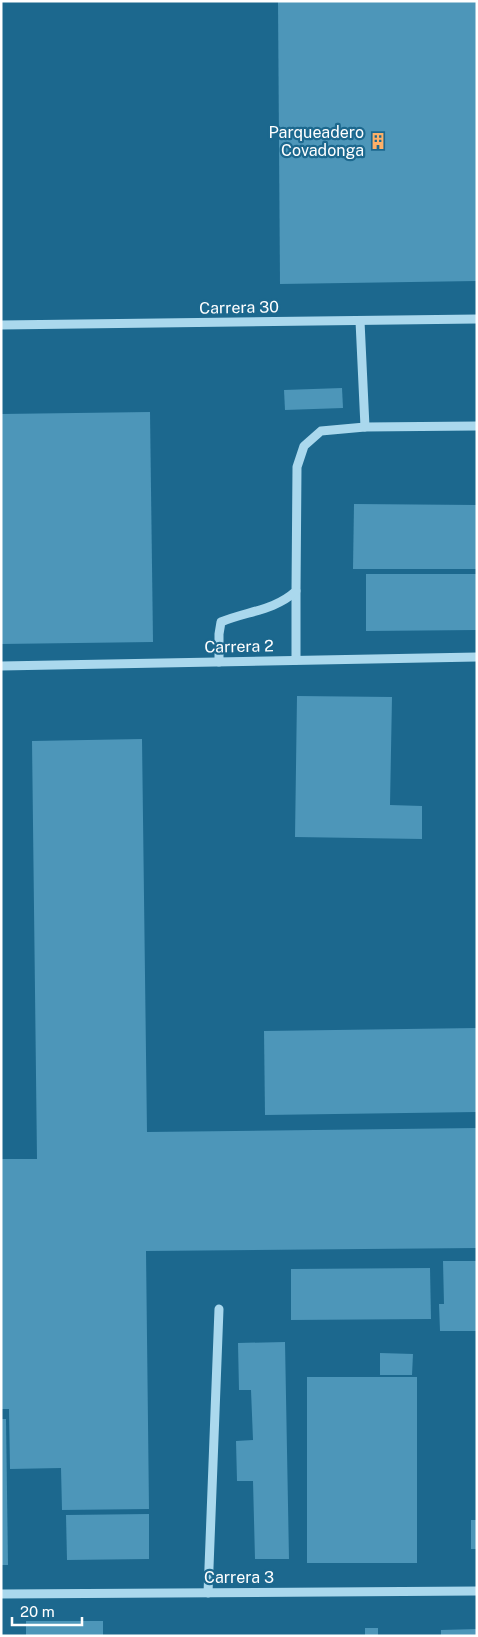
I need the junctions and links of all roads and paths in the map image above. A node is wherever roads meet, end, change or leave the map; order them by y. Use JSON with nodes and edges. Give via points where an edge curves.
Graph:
{"nodes":[{"id":1,"x":477,"y":319,"type":"edge"},
{"id":2,"x":360,"y":321,"type":"junction"},
{"id":3,"x":1,"y":325,"type":"edge"},
{"id":4,"x":477,"y":426,"type":"edge"},
{"id":5,"x":365,"y":427,"type":"junction"},
{"id":6,"x":296,"y":591,"type":"junction"},
{"id":7,"x":477,"y":657,"type":"edge"},
{"id":8,"x":296,"y":660,"type":"junction"},
{"id":9,"x":219,"y":662,"type":"junction"},
{"id":10,"x":1,"y":666,"type":"edge"},
{"id":11,"x":220,"y":1309,"type":"dead end"},
{"id":12,"x":477,"y":1590,"type":"edge"},
{"id":13,"x":208,"y":1592,"type":"junction"},
{"id":14,"x":1,"y":1594,"type":"edge"}],
"edges":[{"from":1,"to":2,"type":"street","name":"Carrera 30"},
{"from":2,"to":3,"type":"street","name":"Carrera 30"},
{"from":2,"to":5,"type":"street"},
{"from":4,"to":5,"type":"street"},
{"from":5,"to":6,"type":"street","via":[[322,432],[304,446],[298,467]]},
{"from":6,"to":8,"type":"street"},
{"from":6,"to":9,"type":"street","via":[[276,605],[221,622]]},
{"from":7,"to":8,"type":"street","name":"Carrera 2"},
{"from":8,"to":9,"type":"street","name":"Carrera 2"},
{"from":9,"to":10,"type":"street","name":"Carrera 2"},
{"from":11,"to":13,"type":"street"},
{"from":12,"to":13,"type":"street","name":"Carrera 3"},
{"from":13,"to":14,"type":"street","name":"Carrera 3"}]}
